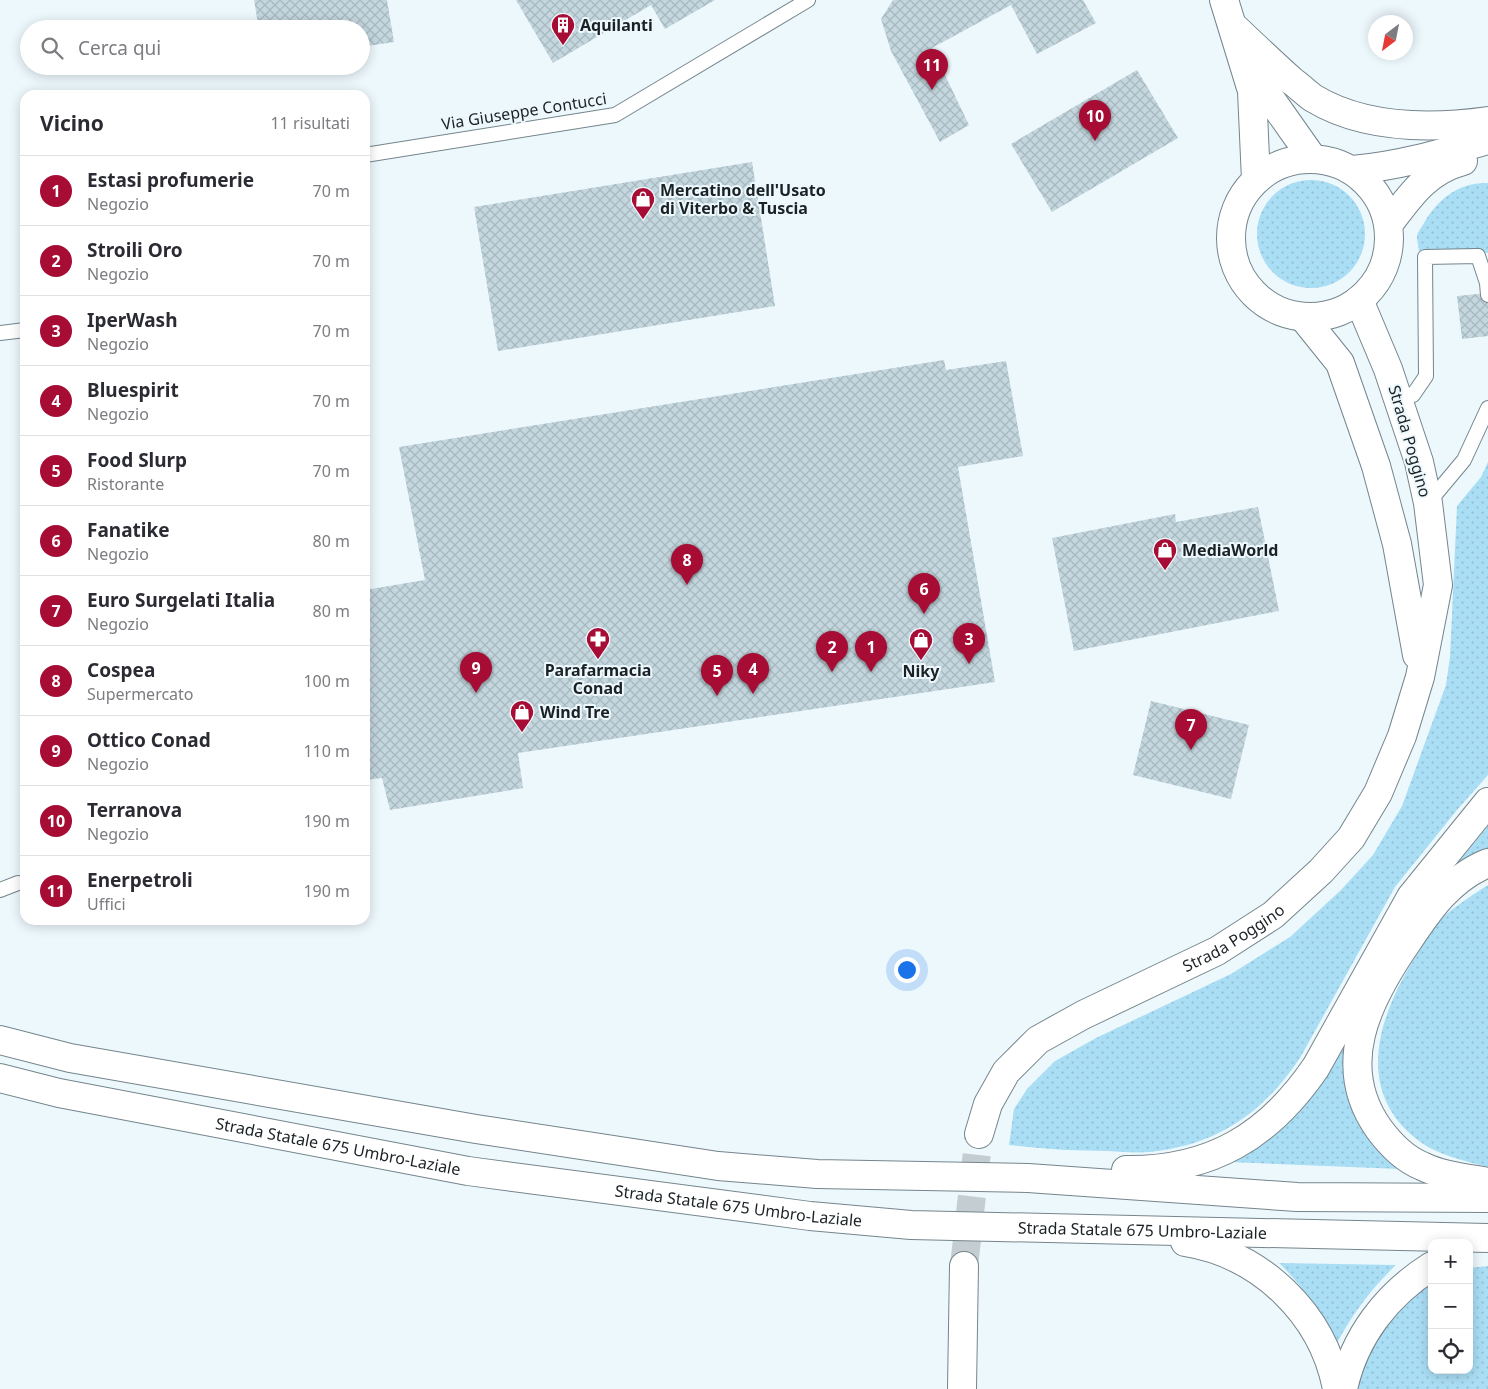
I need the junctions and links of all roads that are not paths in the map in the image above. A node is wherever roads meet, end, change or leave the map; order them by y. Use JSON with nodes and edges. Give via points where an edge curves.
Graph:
{"nodes":[{"id":1,"x":808,"y":0,"type":"edge"},
{"id":2,"x":1224,"y":0,"type":"edge"},
{"id":3,"x":1233,"y":26,"type":"junction"},
{"id":4,"x":1488,"y":121,"type":"edge"},
{"id":5,"x":1488,"y":140,"type":"edge"},
{"id":6,"x":370,"y":154,"type":"edge"},
{"id":7,"x":1488,"y":158,"type":"edge"},
{"id":8,"x":1313,"y":159,"type":"junction"},
{"id":9,"x":1352,"y":170,"type":"junction"},
{"id":10,"x":1256,"y":180,"type":"junction"},
{"id":11,"x":1388,"y":225,"type":"junction"},
{"id":12,"x":1488,"y":296,"type":"edge"},
{"id":13,"x":1359,"y":300,"type":"junction"},
{"id":14,"x":1303,"y":316,"type":"junction"},
{"id":15,"x":20,"y":331,"type":"edge"},
{"id":16,"x":0,"y":333,"type":"edge"},
{"id":17,"x":1396,"y":394,"type":"junction"},
{"id":18,"x":1488,"y":408,"type":"edge"},
{"id":19,"x":1428,"y":503,"type":"junction"},
{"id":20,"x":1420,"y":676,"type":"junction"},
{"id":21,"x":1488,"y":802,"type":"edge"},
{"id":22,"x":1488,"y":863,"type":"edge"},
{"id":23,"x":18,"y":883,"type":"dead end"},
{"id":24,"x":0,"y":890,"type":"edge"},
{"id":25,"x":0,"y":1040,"type":"edge"},
{"id":26,"x":0,"y":1078,"type":"edge"},
{"id":27,"x":979,"y":1134,"type":"tunnel mouth"},
{"id":28,"x":1028,"y":1178,"type":"junction"},
{"id":29,"x":1488,"y":1182,"type":"edge"},
{"id":30,"x":1488,"y":1198,"type":"edge"},
{"id":31,"x":911,"y":1225,"type":"junction"},
{"id":32,"x":1488,"y":1238,"type":"edge"},
{"id":33,"x":1488,"y":1244,"type":"edge"},
{"id":34,"x":1473,"y":1248,"type":"edge"},
{"id":35,"x":964,"y":1266,"type":"tunnel mouth"},
{"id":36,"x":1428,"y":1268,"type":"edge"},
{"id":37,"x":962,"y":1389,"type":"edge"},
{"id":38,"x":1337,"y":1389,"type":"edge"},
{"id":39,"x":1343,"y":1389,"type":"edge"}],
"edges":[{"from":1,"to":6,"type":"lane","name":"Via Giuseppe Contucci","via":[[615,115]]},
{"from":2,"to":3,"type":"main road"},
{"from":3,"to":4,"type":"main road","via":[[1312,97],[1345,114],[1383,124],[1462,125]]},
{"from":3,"to":8,"type":"main road","via":[[1270,98]]},
{"from":3,"to":10,"type":"main road","via":[[1252,91]]},
{"from":5,"to":9,"type":"main road","via":[[1402,163]]},
{"from":7,"to":11,"type":"main road","via":[[1468,159],[1437,171],[1424,181]]},
{"from":8,"to":9,"type":"main road"},
{"from":8,"to":10,"type":"main road","via":[[1282,164]]},
{"from":9,"to":11,"type":"main road","via":[[1372,188],[1383,205]]},
{"from":10,"to":14,"type":"main road","via":[[1240,200],[1232,224],[1232,250],[1240,274],[1256,295],[1277,310]]},
{"from":11,"to":13,"type":"main road","via":[[1388,253],[1378,280]]},
{"from":12,"to":17,"type":"lane","via":[[1478,256],[1424,257],[1426,376],[1413,395]]},
{"from":13,"to":14,"type":"main road","via":[[1333,314]]},
{"from":13,"to":17,"type":"main road","name":"Strada Poggino"},
{"from":14,"to":20,"type":"main road","name":"Strada Poggino","via":[[1340,363],[1376,466],[1397,544]]},
{"from":15,"to":16,"type":"lane"},
{"from":17,"to":19,"type":"main road","name":"Strada Poggino","via":[[1419,462]]},
{"from":18,"to":19,"type":"lane","via":[[1464,460]]},
{"from":19,"to":20,"type":"main road","name":"Strada Poggino","via":[[1438,585]]},
{"from":20,"to":27,"type":"main road","name":"Strada Poggino","via":[[1402,736],[1378,793],[1351,838],[1322,871],[1273,915],[1218,950],[1083,1014],[1038,1040],[1006,1072],[988,1104]]},
{"from":21,"to":28,"type":"main road","via":[[1411,897],[1300,1090],[1259,1130],[1236,1145],[1180,1166]]},
{"from":22,"to":29,"type":"main road","via":[[1462,877],[1433,905],[1388,970],[1366,1016],[1357,1058],[1362,1098],[1386,1139],[1421,1166],[1447,1175]]},
{"from":23,"to":24,"type":"lane"},
{"from":25,"to":28,"type":"main road","via":[[99,1064],[476,1129],[718,1166],[817,1174]]},
{"from":26,"to":31,"type":"main road","name":"Strada Statale 675 Umbro-Laziale","via":[[59,1093],[468,1171],[810,1216]]},
{"from":28,"to":30,"type":"main road","via":[[1297,1198]]},
{"from":31,"to":32,"type":"main road","name":"Strada Statale 675 Umbro-Laziale"},
{"from":31,"to":38,"type":"main road","via":[[1168,1240],[1223,1252],[1249,1264],[1293,1300],[1325,1348]]},
{"from":33,"to":34,"type":"main road"},
{"from":35,"to":37,"type":"main road"},
{"from":36,"to":39,"type":"main road","via":[[1396,1293],[1365,1333]]}]}
